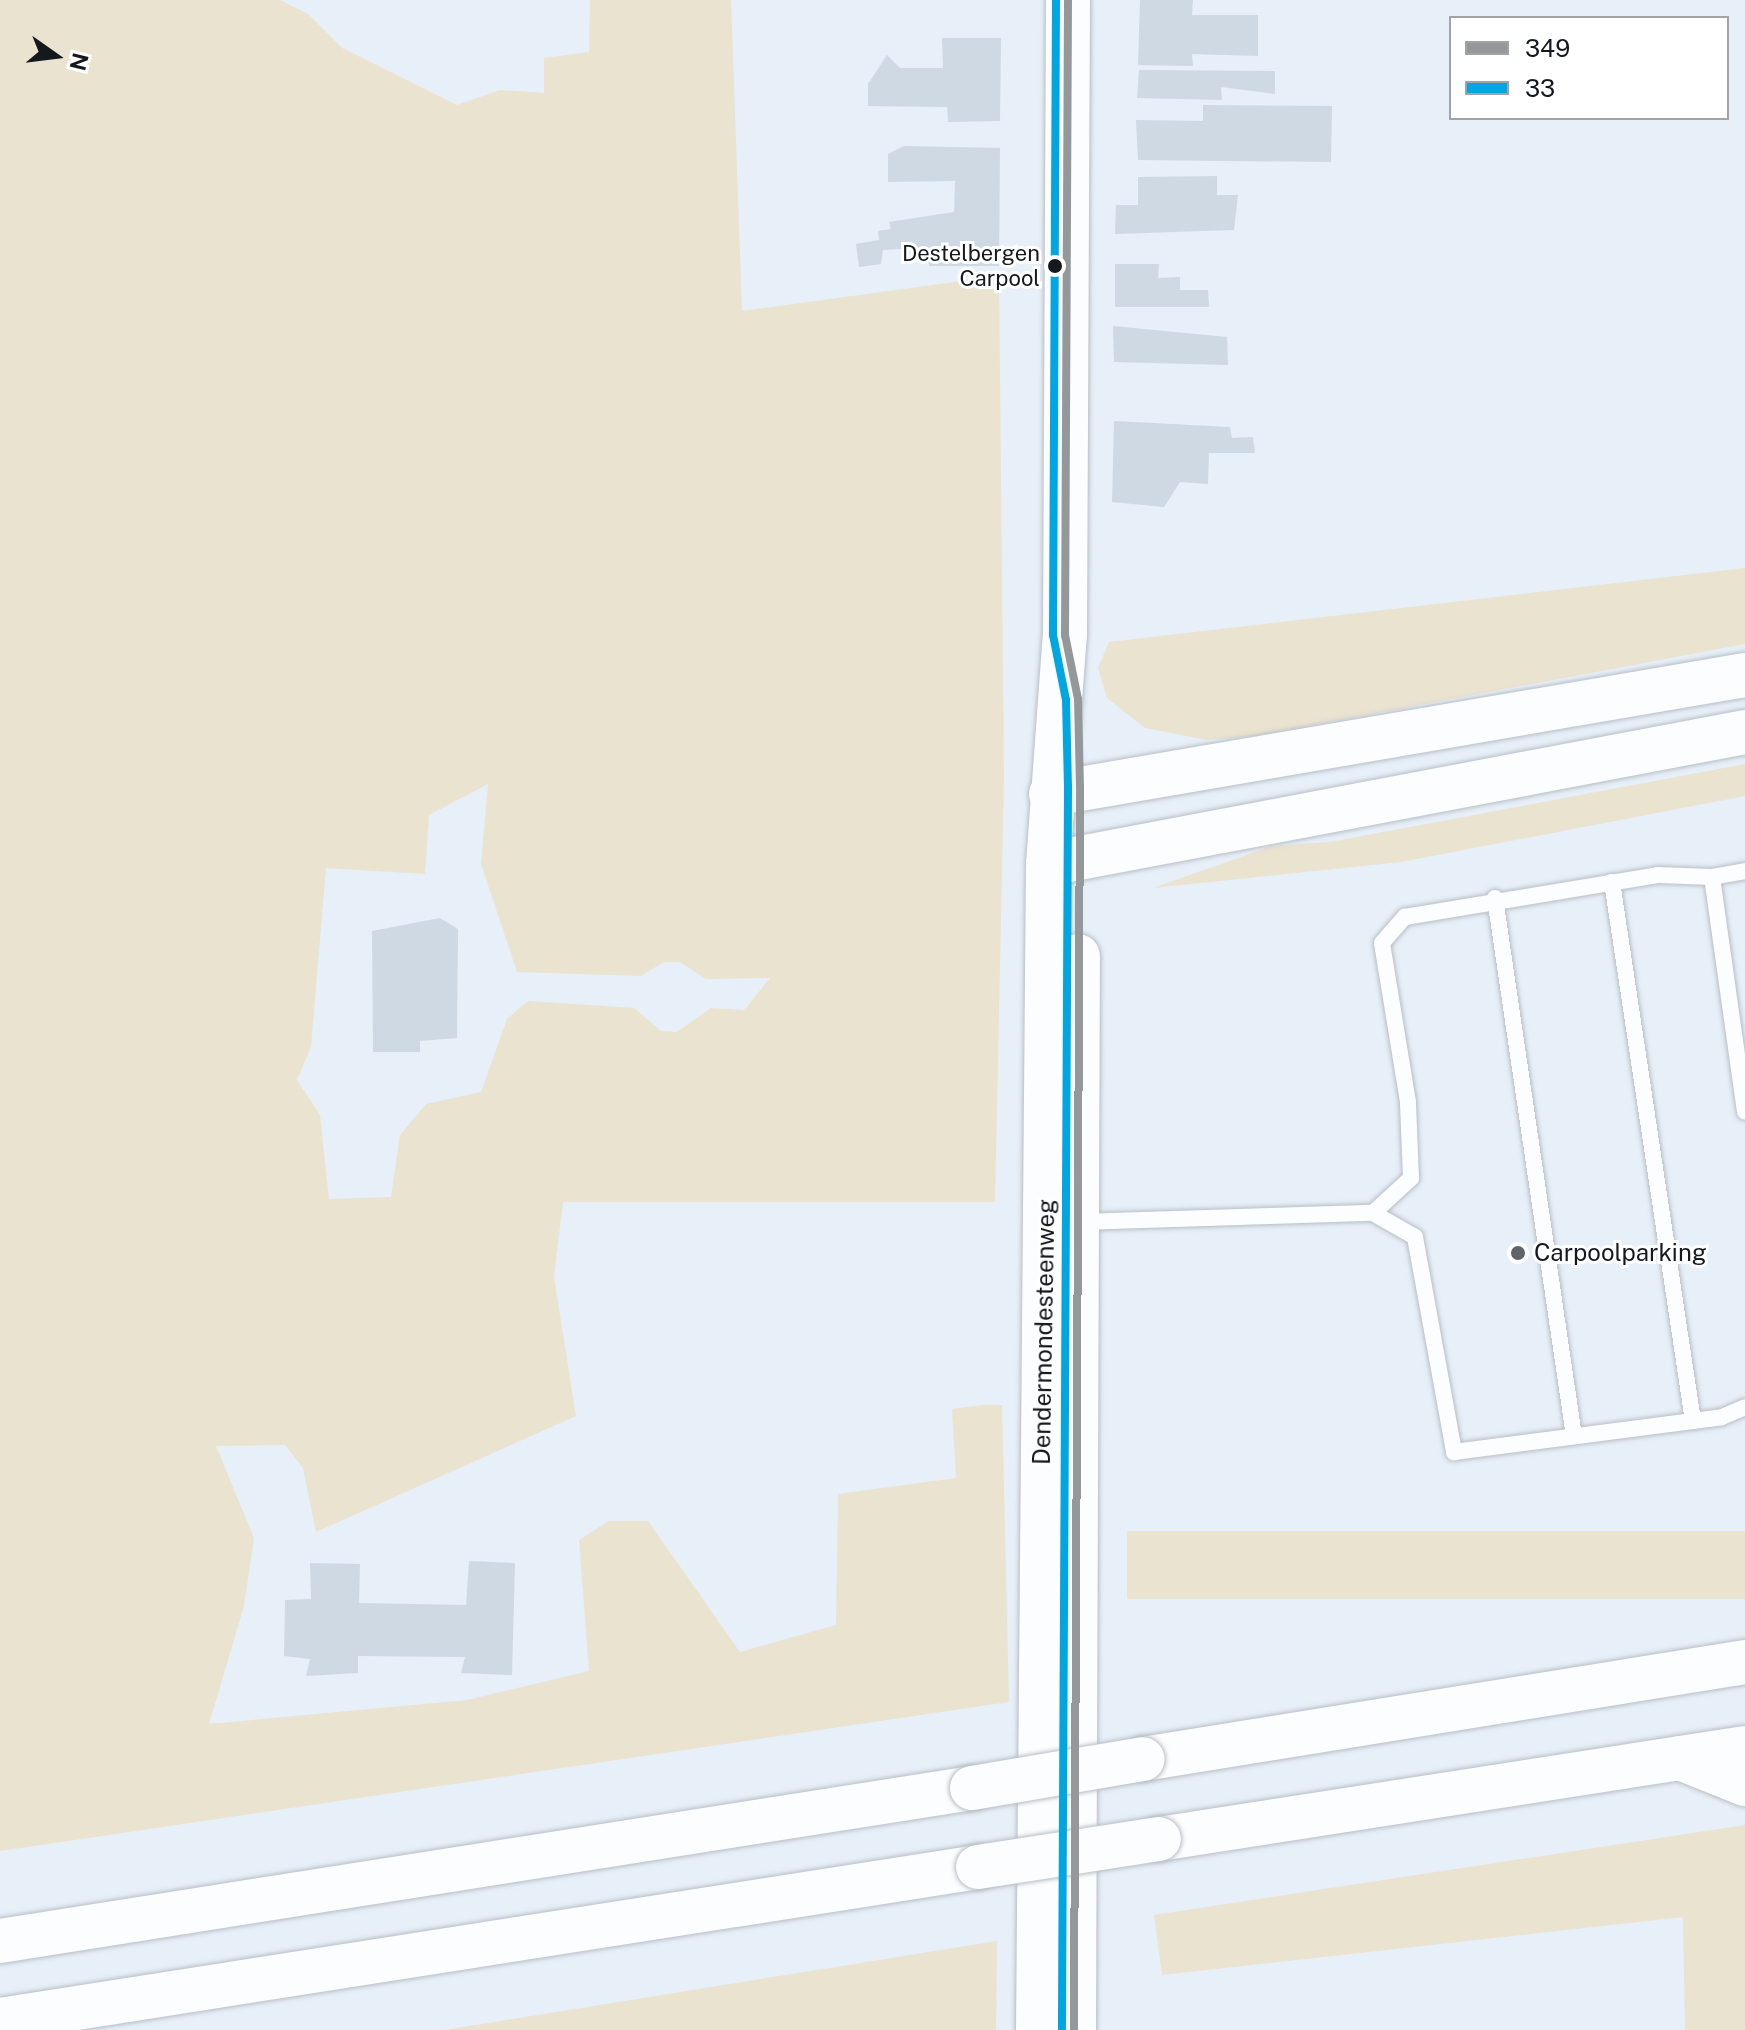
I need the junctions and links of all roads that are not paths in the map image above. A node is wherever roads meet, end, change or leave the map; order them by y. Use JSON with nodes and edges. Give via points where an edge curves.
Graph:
{"nodes":[{"id":1,"x":1068,"y":0,"type":"edge"},
{"id":2,"x":1745,"y":675,"type":"edge"},
{"id":3,"x":1745,"y":732,"type":"edge"},
{"id":4,"x":1066,"y":790,"type":"junction"},
{"id":5,"x":1063,"y":863,"type":"junction"},
{"id":6,"x":1745,"y":871,"type":"edge"},
{"id":7,"x":1712,"y":877,"type":"junction"},
{"id":8,"x":1612,"y":882,"type":"junction"},
{"id":9,"x":1495,"y":898,"type":"junction"},
{"id":10,"x":1745,"y":1112,"type":"edge"},
{"id":11,"x":1373,"y":1213,"type":"junction"},
{"id":12,"x":1077,"y":1222,"type":"junction"},
{"id":13,"x":1745,"y":1407,"type":"edge"},
{"id":14,"x":1693,"y":1421,"type":"junction"},
{"id":15,"x":1574,"y":1436,"type":"junction"},
{"id":16,"x":1745,"y":1662,"type":"edge"},
{"id":17,"x":1745,"y":1748,"type":"edge"},
{"id":18,"x":1680,"y":1758,"type":"junction"},
{"id":19,"x":1745,"y":1784,"type":"edge"},
{"id":20,"x":0,"y":1941,"type":"edge"},
{"id":21,"x":0,"y":2020,"type":"edge"},
{"id":22,"x":1038,"y":2030,"type":"edge"},
{"id":23,"x":1074,"y":2030,"type":"edge"}],
"edges":[{"from":1,"to":4,"type":"main road","name":"Dendermondesteenweg","via":[[1065,635],[1078,699]]},
{"from":2,"to":4,"type":"main road","via":[[1288,759]]},
{"from":3,"to":5,"type":"main road"},
{"from":4,"to":5,"type":"main road","name":"Dendermondesteenweg"},
{"from":5,"to":12,"type":"main road","name":"Dendermondesteenweg"},
{"from":5,"to":22,"type":"main road","name":"Dendermondesteenweg"},
{"from":6,"to":7,"type":"lane"},
{"from":7,"to":8,"type":"lane"},
{"from":7,"to":10,"type":"lane"},
{"from":8,"to":9,"type":"lane"},
{"from":8,"to":14,"type":"lane"},
{"from":9,"to":11,"type":"lane","via":[[1405,917],[1382,943],[1408,1102],[1411,1178]]},
{"from":9,"to":15,"type":"lane"},
{"from":11,"to":12,"type":"lane"},
{"from":11,"to":15,"type":"lane","via":[[1415,1237],[1454,1452]]},
{"from":12,"to":23,"type":"main road","name":"Dendermondesteenweg"},
{"from":13,"to":14,"type":"lane"},
{"from":14,"to":15,"type":"lane"},
{"from":16,"to":20,"type":"main road","bridge":true},
{"from":17,"to":18,"type":"main road"},
{"from":18,"to":19,"type":"main road"},
{"from":18,"to":21,"type":"main road","bridge":true}]}
